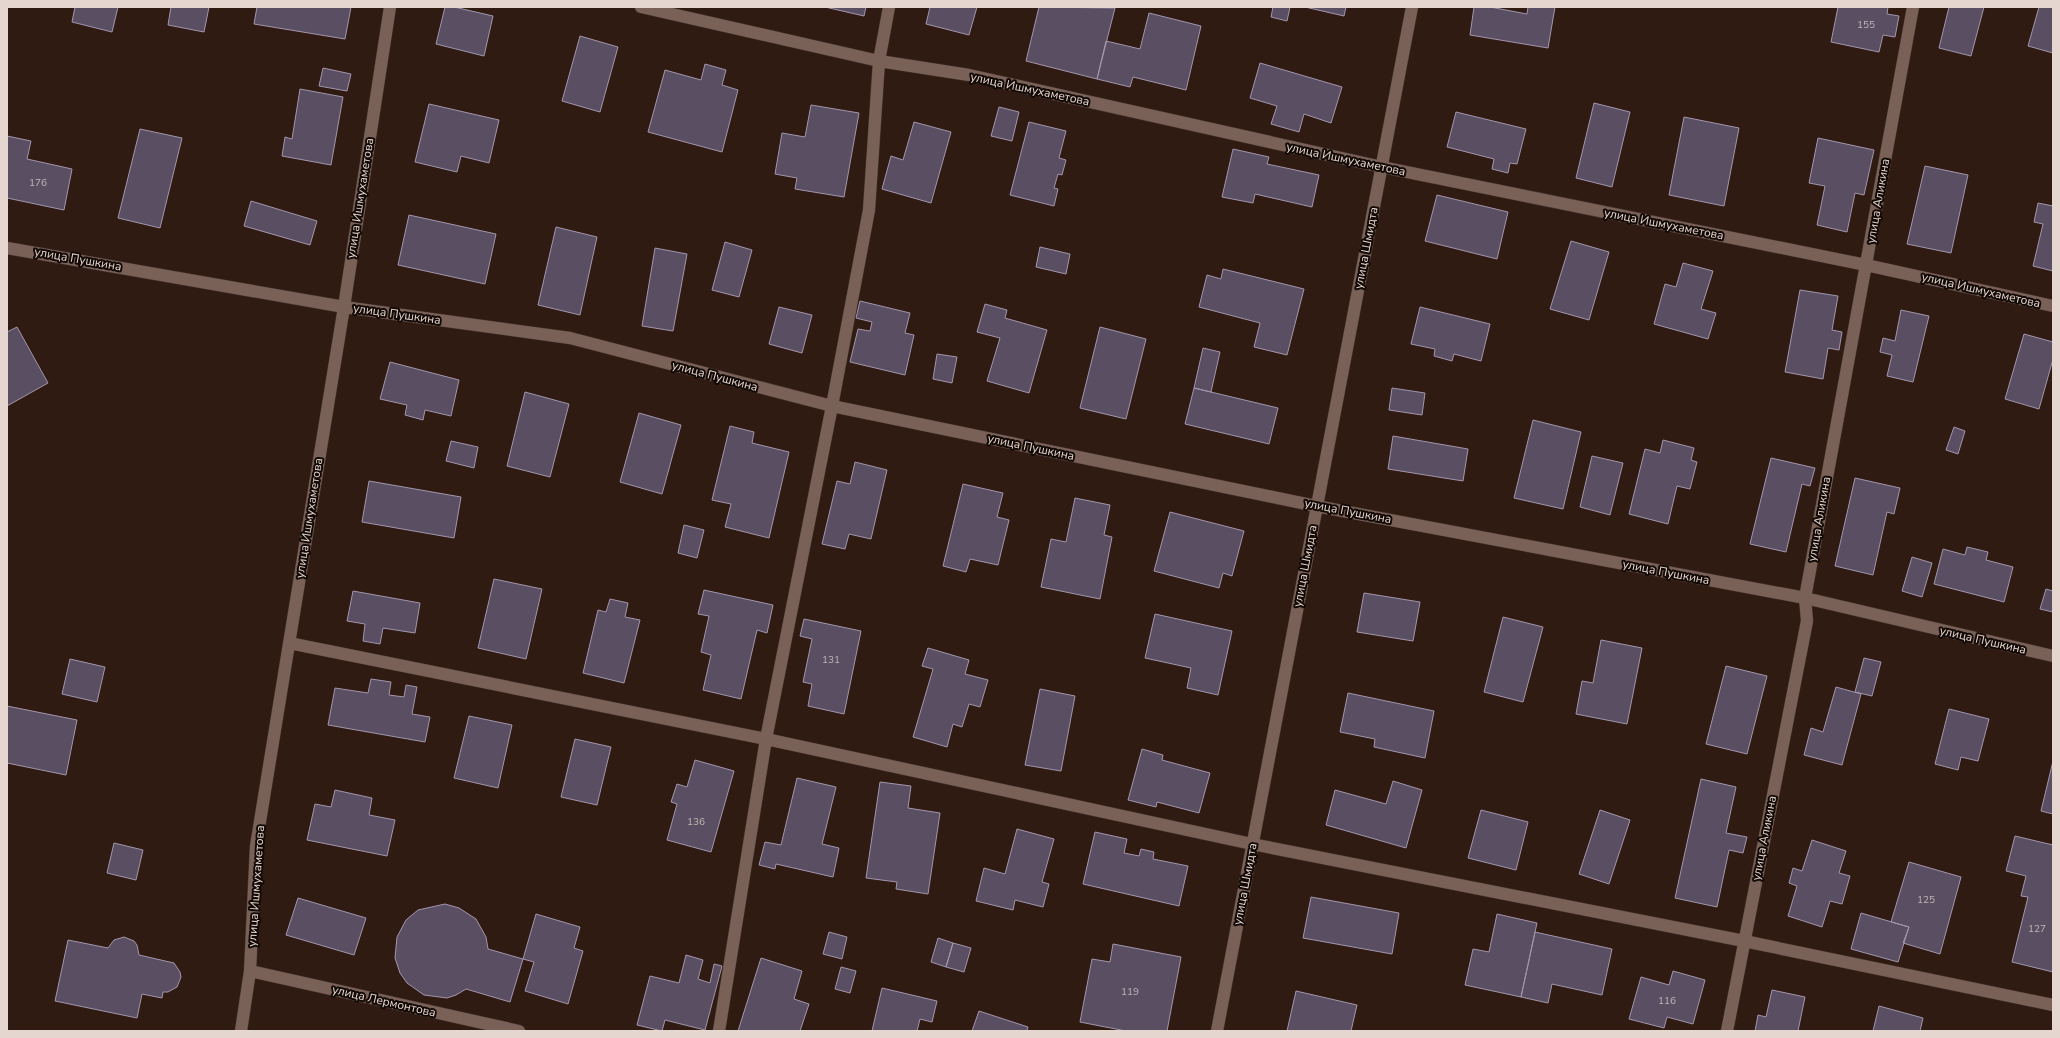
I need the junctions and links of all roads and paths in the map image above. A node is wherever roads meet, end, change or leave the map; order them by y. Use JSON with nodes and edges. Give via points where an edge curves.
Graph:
{"nodes":[{"id":1,"x":390,"y":7,"type":"edge"},
{"id":2,"x":641,"y":7,"type":"edge"},
{"id":3,"x":889,"y":7,"type":"edge"},
{"id":4,"x":1412,"y":7,"type":"edge"},
{"id":5,"x":1913,"y":7,"type":"edge"},
{"id":6,"x":879,"y":61,"type":"junction"},
{"id":7,"x":1382,"y":167,"type":"junction"},
{"id":8,"x":7,"y":248,"type":"edge"},
{"id":9,"x":1866,"y":265,"type":"junction"},
{"id":10,"x":2053,"y":306,"type":"edge"},
{"id":11,"x":344,"y":307,"type":"junction"},
{"id":12,"x":832,"y":406,"type":"junction"},
{"id":13,"x":1316,"y":506,"type":"junction"},
{"id":14,"x":1805,"y":598,"type":"junction"},
{"id":15,"x":289,"y":643,"type":"junction"},
{"id":16,"x":2053,"y":656,"type":"edge"},
{"id":17,"x":766,"y":739,"type":"junction"},
{"id":18,"x":1252,"y":844,"type":"junction"},
{"id":19,"x":1744,"y":941,"type":"junction"},
{"id":20,"x":250,"y":971,"type":"junction"},
{"id":21,"x":2053,"y":1005,"type":"edge"},
{"id":22,"x":241,"y":1031,"type":"edge"},
{"id":23,"x":519,"y":1031,"type":"edge"},
{"id":24,"x":719,"y":1031,"type":"edge"},
{"id":25,"x":1217,"y":1031,"type":"edge"},
{"id":26,"x":1727,"y":1031,"type":"edge"}],
"edges":[{"from":1,"to":11,"type":"street","name":"улица Ишмухаметова"},
{"from":2,"to":6,"type":"street","name":"улица Ишмухаметова"},
{"from":3,"to":6,"type":"street"},
{"from":4,"to":7,"type":"street","name":"улица Шмидта"},
{"from":5,"to":9,"type":"street","name":"улица Аликина"},
{"from":6,"to":7,"type":"street","name":"улица Ишмухаметова","via":[[969,75]]},
{"from":6,"to":12,"type":"street","via":[[869,210]]},
{"from":7,"to":9,"type":"street","name":"улица Ишмухаметова"},
{"from":7,"to":13,"type":"street","name":"улица Шмидта"},
{"from":8,"to":11,"type":"street","name":"улица Пушкина"},
{"from":9,"to":10,"type":"street","name":"улица Ишмухаметова"},
{"from":9,"to":14,"type":"street","name":"улица Аликина"},
{"from":11,"to":12,"type":"street","name":"улица Пушкина","via":[[570,338]]},
{"from":11,"to":15,"type":"street","name":"улица Ишмухаметова"},
{"from":12,"to":13,"type":"street","name":"улица Пушкина"},
{"from":12,"to":17,"type":"street"},
{"from":13,"to":14,"type":"street","name":"улица Пушкина"},
{"from":13,"to":18,"type":"street","name":"улица Шмидта"},
{"from":14,"to":16,"type":"street","name":"улица Пушкина"},
{"from":14,"to":19,"type":"street","name":"улица Аликина","via":[[1807,621]]},
{"from":15,"to":17,"type":"street"},
{"from":15,"to":20,"type":"street","name":"улица Ишмухаметова","via":[[256,846]]},
{"from":17,"to":18,"type":"street"},
{"from":17,"to":24,"type":"street"},
{"from":18,"to":19,"type":"street"},
{"from":18,"to":25,"type":"street","name":"улица Шмидта"},
{"from":19,"to":21,"type":"street"},
{"from":19,"to":26,"type":"street","name":"улица Аликина"},
{"from":20,"to":22,"type":"street","name":"улица Ишмухаметова"},
{"from":20,"to":23,"type":"street","name":"улица Лермонтова"}]}
